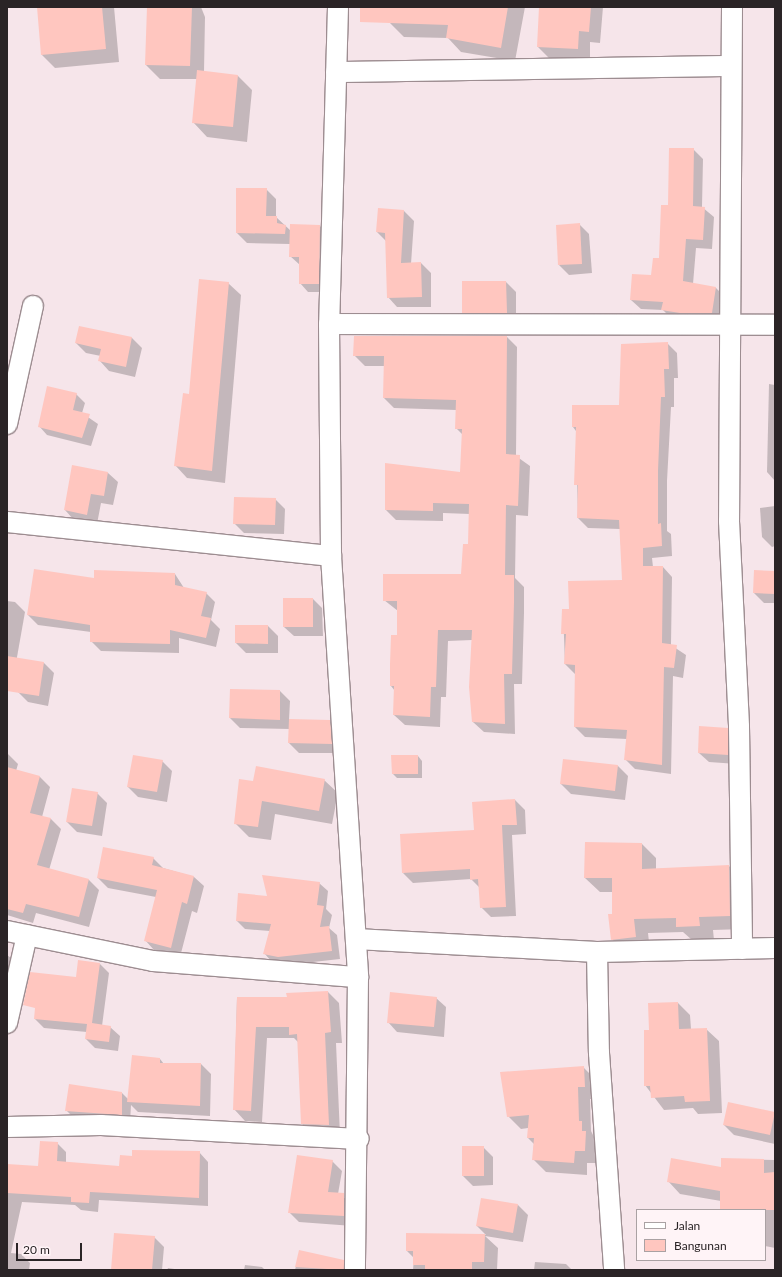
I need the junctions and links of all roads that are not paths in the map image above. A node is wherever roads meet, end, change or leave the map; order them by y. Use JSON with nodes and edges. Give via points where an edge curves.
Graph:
{"nodes":[{"id":1,"x":338,"y":7,"type":"edge"},
{"id":2,"x":732,"y":7,"type":"edge"},
{"id":3,"x":731,"y":66,"type":"junction"},
{"id":4,"x":336,"y":72,"type":"junction"},
{"id":5,"x":33,"y":306,"type":"dead end"},
{"id":6,"x":728,"y":323,"type":"junction"},
{"id":7,"x":329,"y":324,"type":"junction"},
{"id":8,"x":775,"y":325,"type":"edge"},
{"id":9,"x":7,"y":424,"type":"edge"},
{"id":10,"x":7,"y":522,"type":"edge"},
{"id":11,"x":331,"y":556,"type":"junction"},
{"id":12,"x":7,"y":931,"type":"edge"},
{"id":13,"x":26,"y":935,"type":"junction"},
{"id":14,"x":356,"y":939,"type":"junction"},
{"id":15,"x":775,"y":948,"type":"edge"},
{"id":16,"x":742,"y":949,"type":"junction"},
{"id":17,"x":597,"y":952,"type":"junction"},
{"id":18,"x":358,"y":977,"type":"junction"},
{"id":19,"x":7,"y":1023,"type":"edge"},
{"id":20,"x":7,"y":1127,"type":"edge"},
{"id":21,"x":359,"y":1139,"type":"junction"},
{"id":22,"x":355,"y":1270,"type":"edge"},
{"id":23,"x":614,"y":1270,"type":"edge"}],
"edges":[{"from":1,"to":4,"type":"street"},
{"from":2,"to":3,"type":"street"},
{"from":3,"to":4,"type":"street"},
{"from":3,"to":6,"type":"street"},
{"from":4,"to":7,"type":"street"},
{"from":5,"to":9,"type":"street"},
{"from":6,"to":7,"type":"street"},
{"from":6,"to":8,"type":"street"},
{"from":6,"to":16,"type":"street","via":[[729,521],[739,727]]},
{"from":7,"to":11,"type":"street"},
{"from":10,"to":11,"type":"street"},
{"from":11,"to":14,"type":"street"},
{"from":12,"to":13,"type":"street"},
{"from":13,"to":18,"type":"street","via":[[153,961]]},
{"from":13,"to":19,"type":"street"},
{"from":14,"to":17,"type":"street"},
{"from":14,"to":18,"type":"street"},
{"from":15,"to":16,"type":"street"},
{"from":16,"to":17,"type":"street"},
{"from":17,"to":23,"type":"street","via":[[599,1053]]},
{"from":18,"to":21,"type":"street"},
{"from":20,"to":21,"type":"street","via":[[101,1125]]},
{"from":21,"to":22,"type":"street"}]}
